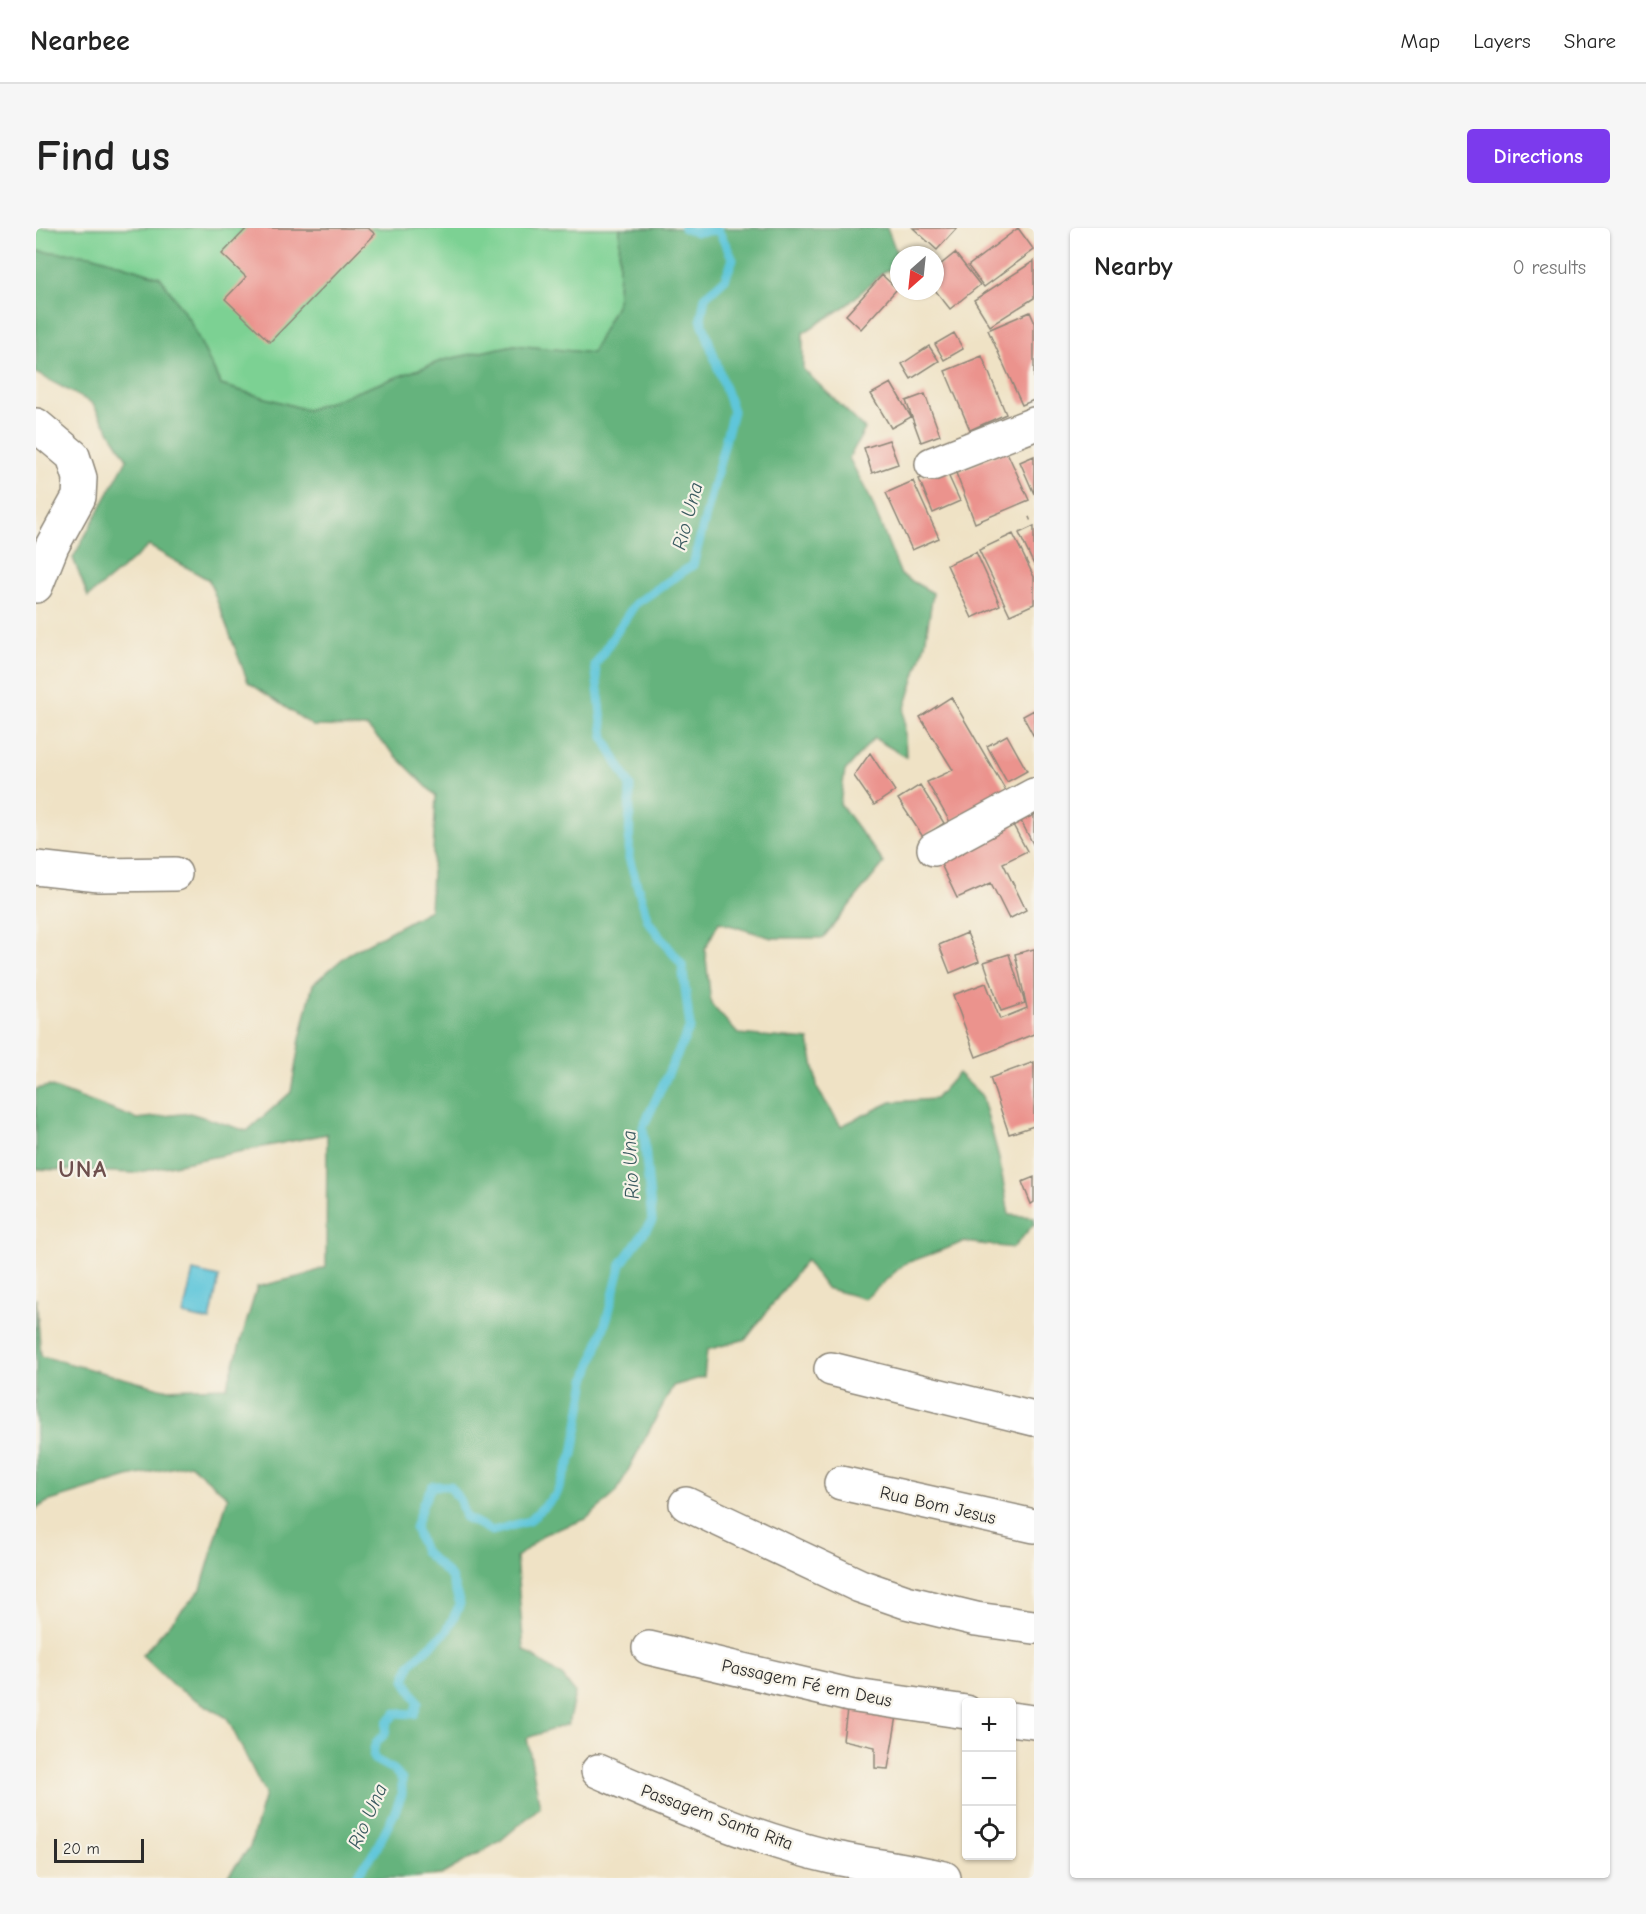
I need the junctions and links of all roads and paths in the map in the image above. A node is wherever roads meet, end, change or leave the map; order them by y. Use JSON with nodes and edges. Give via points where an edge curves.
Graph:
{"nodes":[{"id":1,"x":1034,"y":424,"type":"edge"},
{"id":2,"x":36,"y":425,"type":"edge"},
{"id":3,"x":932,"y":464,"type":"dead end"},
{"id":4,"x":36,"y":586,"type":"edge"},
{"id":5,"x":1034,"y":795,"type":"edge"},
{"id":6,"x":934,"y":849,"type":"dead end"},
{"id":7,"x":36,"y":868,"type":"edge"},
{"id":8,"x":175,"y":874,"type":"dead end"},
{"id":9,"x":831,"y":1370,"type":"dead end"},
{"id":10,"x":1034,"y":1419,"type":"edge"},
{"id":11,"x":841,"y":1483,"type":"dead end"},
{"id":12,"x":686,"y":1504,"type":"dead end"},
{"id":13,"x":1034,"y":1527,"type":"edge"},
{"id":14,"x":1034,"y":1627,"type":"edge"},
{"id":15,"x":649,"y":1648,"type":"dead end"},
{"id":16,"x":962,"y":1711,"type":"edge"},
{"id":17,"x":1016,"y":1720,"type":"edge"},
{"id":18,"x":1034,"y":1722,"type":"edge"},
{"id":19,"x":598,"y":1771,"type":"dead end"},
{"id":20,"x":944,"y":1878,"type":"edge"}],
"edges":[{"from":1,"to":3,"type":"street"},
{"from":2,"to":4,"type":"street","via":[[73,456],[80,478],[79,497]]},
{"from":5,"to":6,"type":"street"},
{"from":7,"to":8,"type":"street","via":[[99,875]]},
{"from":9,"to":10,"type":"street"},
{"from":11,"to":13,"type":"street","name":"Rua Bom Jesus"},
{"from":12,"to":14,"type":"street","via":[[860,1586],[976,1619]]},
{"from":15,"to":16,"type":"street","name":"Passagem Fé em Deus","via":[[849,1695]]},
{"from":17,"to":18,"type":"street"},
{"from":19,"to":20,"type":"street","name":"Passagem Santa Rita","via":[[751,1834],[831,1857]]}]}
